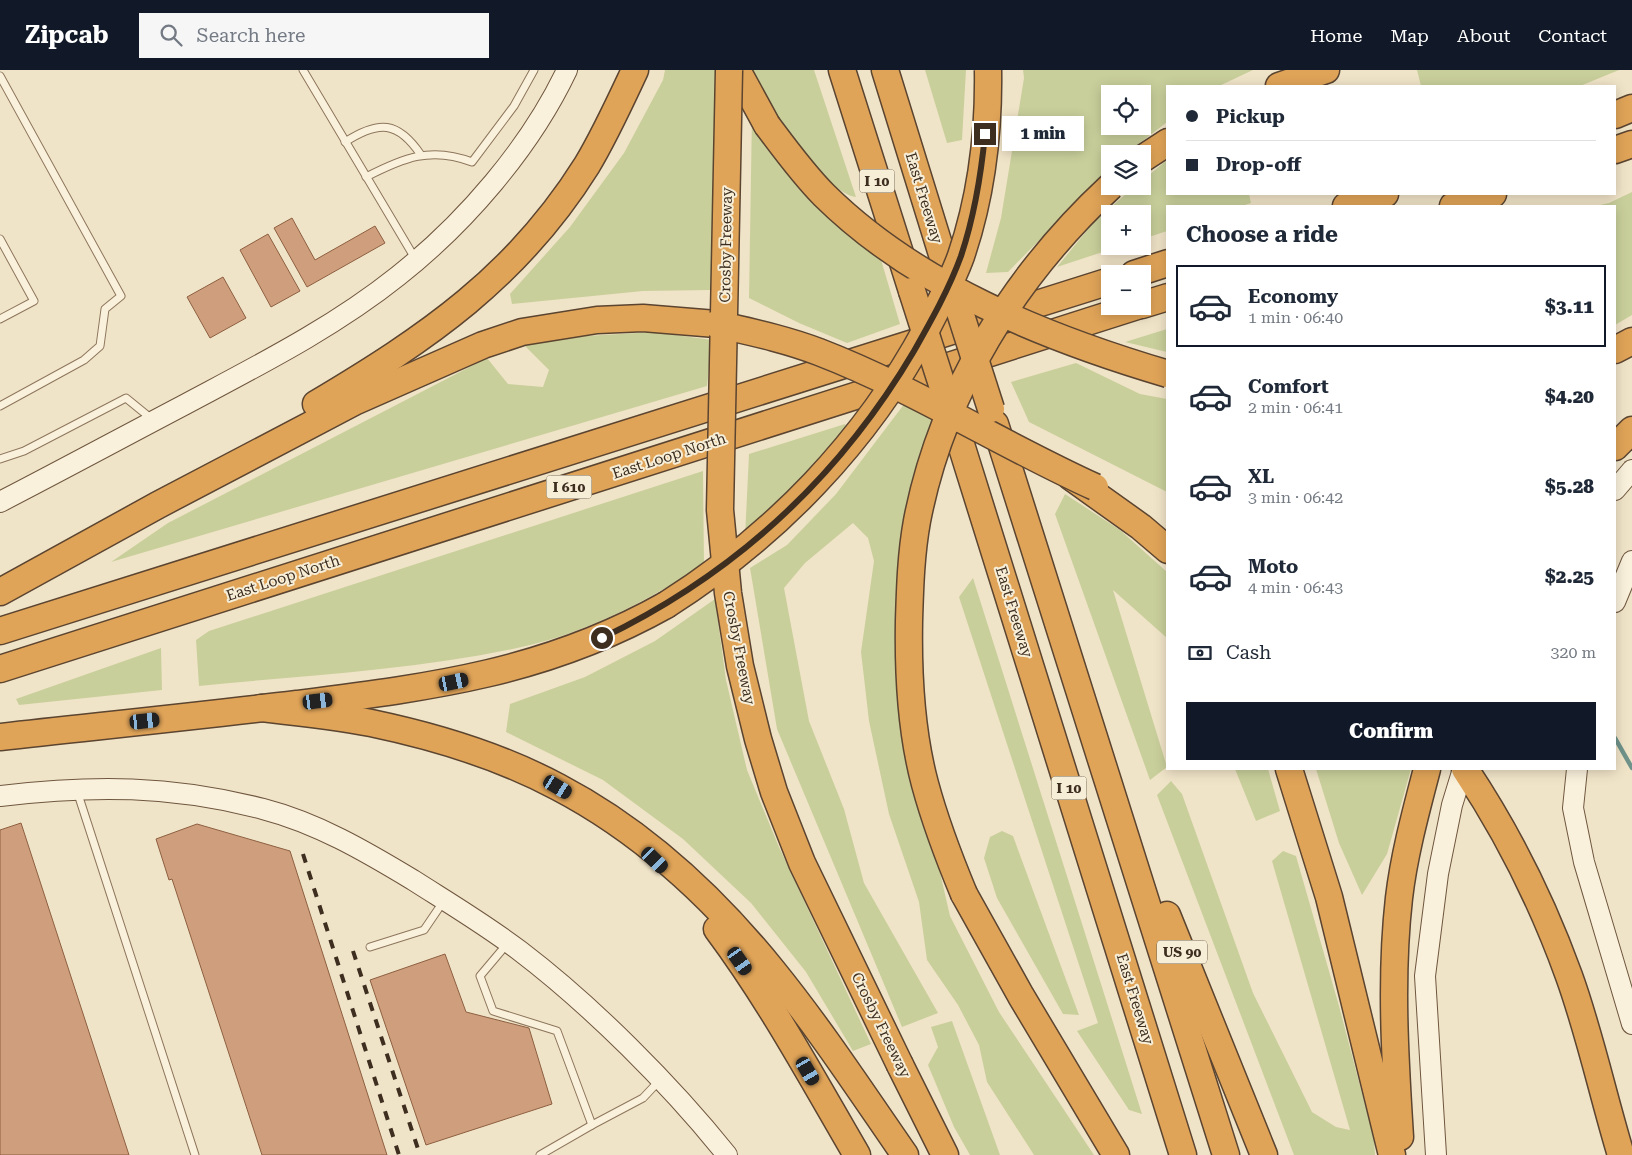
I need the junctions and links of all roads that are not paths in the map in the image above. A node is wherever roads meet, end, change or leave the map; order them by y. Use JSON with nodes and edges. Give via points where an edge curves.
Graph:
{"nodes":[{"id":1,"x":302,"y":70,"type":"edge"},
{"id":2,"x":534,"y":70,"type":"edge"},
{"id":3,"x":567,"y":70,"type":"edge"},
{"id":4,"x":634,"y":70,"type":"edge"},
{"id":5,"x":729,"y":70,"type":"edge"},
{"id":6,"x":736,"y":70,"type":"edge"},
{"id":7,"x":842,"y":70,"type":"edge"},
{"id":8,"x":885,"y":70,"type":"edge"},
{"id":9,"x":988,"y":70,"type":"edge"},
{"id":10,"x":1326,"y":70,"type":"edge"},
{"id":11,"x":0,"y":76,"type":"edge"},
{"id":12,"x":1282,"y":85,"type":"edge"},
{"id":13,"x":1632,"y":108,"type":"edge"},
{"id":14,"x":1616,"y":115,"type":"edge"},
{"id":15,"x":345,"y":142,"type":"junction"},
{"id":16,"x":1166,"y":143,"type":"edge"},
{"id":17,"x":1632,"y":144,"type":"edge"},
{"id":18,"x":1616,"y":150,"type":"edge"},
{"id":19,"x":1151,"y":153,"type":"edge"},
{"id":20,"x":421,"y":155,"type":"junction"},
{"id":21,"x":366,"y":177,"type":"junction"},
{"id":22,"x":1102,"y":195,"type":"edge"},
{"id":23,"x":1382,"y":195,"type":"edge"},
{"id":24,"x":1490,"y":195,"type":"edge"},
{"id":25,"x":1349,"y":205,"type":"edge"},
{"id":26,"x":1456,"y":205,"type":"edge"},
{"id":27,"x":0,"y":239,"type":"edge"},
{"id":28,"x":416,"y":260,"type":"junction"},
{"id":29,"x":1166,"y":264,"type":"edge"},
{"id":30,"x":1151,"y":268,"type":"edge"},
{"id":31,"x":1101,"y":284,"type":"edge"},
{"id":32,"x":1166,"y":298,"type":"edge"},
{"id":33,"x":1151,"y":302,"type":"edge"},
{"id":34,"x":1109,"y":315,"type":"edge"},
{"id":35,"x":0,"y":319,"type":"edge"},
{"id":36,"x":1632,"y":341,"type":"edge"},
{"id":37,"x":1616,"y":349,"type":"edge"},
{"id":38,"x":1166,"y":373,"type":"edge"},
{"id":39,"x":0,"y":406,"type":"edge"},
{"id":40,"x":154,"y":421,"type":"junction"},
{"id":41,"x":1632,"y":430,"type":"edge"},
{"id":42,"x":1616,"y":446,"type":"edge"},
{"id":43,"x":0,"y":459,"type":"edge"},
{"id":44,"x":1632,"y":470,"type":"edge"},
{"id":45,"x":1616,"y":489,"type":"edge"},
{"id":46,"x":1094,"y":490,"type":"junction"},
{"id":47,"x":0,"y":502,"type":"edge"},
{"id":48,"x":158,"y":505,"type":"junction"},
{"id":49,"x":1166,"y":526,"type":"edge"},
{"id":50,"x":1166,"y":548,"type":"edge"},
{"id":51,"x":1632,"y":561,"type":"edge"},
{"id":52,"x":0,"y":592,"type":"edge"},
{"id":53,"x":1616,"y":600,"type":"edge"},
{"id":54,"x":0,"y":631,"type":"edge"},
{"id":55,"x":0,"y":669,"type":"edge"},
{"id":56,"x":260,"y":708,"type":"junction"},
{"id":57,"x":0,"y":737,"type":"edge"},
{"id":58,"x":1100,"y":750,"type":"junction"},
{"id":59,"x":1289,"y":770,"type":"edge"},
{"id":60,"x":1427,"y":770,"type":"edge"},
{"id":61,"x":1464,"y":770,"type":"edge"},
{"id":62,"x":1465,"y":770,"type":"edge"},
{"id":63,"x":1577,"y":770,"type":"edge"},
{"id":64,"x":76,"y":789,"type":"junction"},
{"id":65,"x":0,"y":796,"type":"edge"},
{"id":66,"x":596,"y":810,"type":"junction"},
{"id":67,"x":449,"y":902,"type":"junction"},
{"id":68,"x":508,"y":943,"type":"junction"},
{"id":69,"x":370,"y":947,"type":"dead end"},
{"id":70,"x":1632,"y":1024,"type":"edge"},
{"id":71,"x":660,"y":1080,"type":"junction"},
{"id":72,"x":592,"y":1125,"type":"junction"},
{"id":73,"x":195,"y":1155,"type":"edge"},
{"id":74,"x":540,"y":1155,"type":"edge"},
{"id":75,"x":726,"y":1155,"type":"edge"},
{"id":76,"x":856,"y":1155,"type":"edge"},
{"id":77,"x":905,"y":1155,"type":"edge"},
{"id":78,"x":946,"y":1155,"type":"edge"},
{"id":79,"x":1116,"y":1155,"type":"edge"},
{"id":80,"x":1184,"y":1155,"type":"edge"},
{"id":81,"x":1226,"y":1155,"type":"edge"},
{"id":82,"x":1264,"y":1155,"type":"edge"},
{"id":83,"x":1392,"y":1155,"type":"edge"},
{"id":84,"x":1401,"y":1155,"type":"edge"},
{"id":85,"x":1436,"y":1155,"type":"edge"},
{"id":86,"x":1621,"y":1155,"type":"edge"}],
"edges":[{"from":1,"to":15,"type":"lane"},
{"from":2,"to":20,"type":"lane","via":[[514,106],[472,162],[456,156]]},
{"from":3,"to":28,"type":"main road","via":[[544,114],[498,177]]},
{"from":4,"to":48,"type":"highway","via":[[586,166],[528,243],[491,283],[414,343],[172,489]]},
{"from":5,"to":78,"type":"highway","name":"Crosby Freeway","bridge":true,"via":[[720,510],[734,629],[758,738],[774,792],[802,862]]},
{"from":6,"to":38,"type":"highway","bridge":true,"via":[[767,124],[796,164],[824,195],[871,234],[937,279],[1009,317],[1075,344]]},
{"from":7,"to":80,"type":"highway","name":"East Freeway","number":"I 10","bridge":true},
{"from":8,"to":58,"type":"highway","name":"East Freeway","number":"I 10","bridge":true},
{"from":9,"to":56,"type":"highway","bridge":true,"via":[[984,149],[978,190],[968,234],[950,282],[912,354],[871,416],[806,493],[737,556],[666,605],[602,638],[501,672],[376,694]]},
{"from":10,"to":12,"type":"highway"},
{"from":11,"to":39,"type":"lane","via":[[121,296],[105,309],[100,346],[84,360]]},
{"from":13,"to":14,"type":"highway"},
{"from":15,"to":20,"type":"lane","via":[[366,130],[394,129],[403,133]]},
{"from":15,"to":21,"type":"lane"},
{"from":16,"to":19,"type":"highway"},
{"from":17,"to":18,"type":"highway"},
{"from":20,"to":21,"type":"lane","via":[[404,158]]},
{"from":21,"to":28,"type":"lane"},
{"from":22,"to":79,"type":"highway","bridge":true,"via":[[1072,224],[1018,288],[980,348],[943,430],[917,520],[911,565],[909,666],[924,782],[964,894]]},
{"from":23,"to":25,"type":"highway"},
{"from":24,"to":26,"type":"highway"},
{"from":27,"to":35,"type":"lane","via":[[34,301]]},
{"from":28,"to":40,"type":"main road","via":[[399,276],[326,326]]},
{"from":29,"to":30,"type":"highway"},
{"from":31,"to":54,"type":"highway","number":"I 610"},
{"from":32,"to":33,"type":"highway"},
{"from":34,"to":55,"type":"highway","name":"East Loop North","number":"I 610"},
{"from":36,"to":37,"type":"highway"},
{"from":40,"to":43,"type":"lane","via":[[126,398],[24,451]]},
{"from":40,"to":47,"type":"main road"},
{"from":41,"to":42,"type":"highway"},
{"from":44,"to":45,"type":"main road"},
{"from":46,"to":48,"type":"highway","bridge":true,"via":[[970,423],[836,359],[783,340],[716,324],[644,318],[596,320],[522,332],[443,362],[374,393]]},
{"from":46,"to":49,"type":"highway"},
{"from":46,"to":50,"type":"highway"},
{"from":48,"to":52,"type":"highway"},
{"from":51,"to":53,"type":"main road"},
{"from":56,"to":57,"type":"highway"},
{"from":56,"to":66,"type":"highway","via":[[372,723],[454,745],[523,770]]},
{"from":58,"to":81,"type":"highway","name":"East Freeway","number":"I 10"},
{"from":58,"to":82,"type":"highway","number":"US 90"},
{"from":59,"to":83,"type":"highway","via":[[1328,898]]},
{"from":60,"to":84,"type":"highway","via":[[1413,824],[1396,932],[1394,998]]},
{"from":61,"to":85,"type":"main road","via":[[1452,805],[1438,874],[1425,976]]},
{"from":62,"to":86,"type":"highway","via":[[1504,835],[1537,899],[1569,976]]},
{"from":63,"to":70,"type":"main road","via":[[1573,808],[1584,862]]},
{"from":64,"to":65,"type":"main road"},
{"from":64,"to":67,"type":"main road","via":[[161,789],[264,809],[320,828],[374,856]]},
{"from":64,"to":73,"type":"lane"},
{"from":66,"to":76,"type":"highway","via":[[666,871],[727,943],[779,1021]]},
{"from":66,"to":77,"type":"highway","via":[[690,880],[747,940],[801,1007]]},
{"from":67,"to":68,"type":"main road"},
{"from":67,"to":69,"type":"lane","via":[[424,930]]},
{"from":68,"to":71,"type":"main road","via":[[578,1001]]},
{"from":68,"to":72,"type":"lane","via":[[480,976],[493,1011],[557,1031]]},
{"from":71,"to":72,"type":"lane","via":[[643,1098]]},
{"from":71,"to":75,"type":"main road"},
{"from":72,"to":74,"type":"lane"}]}
